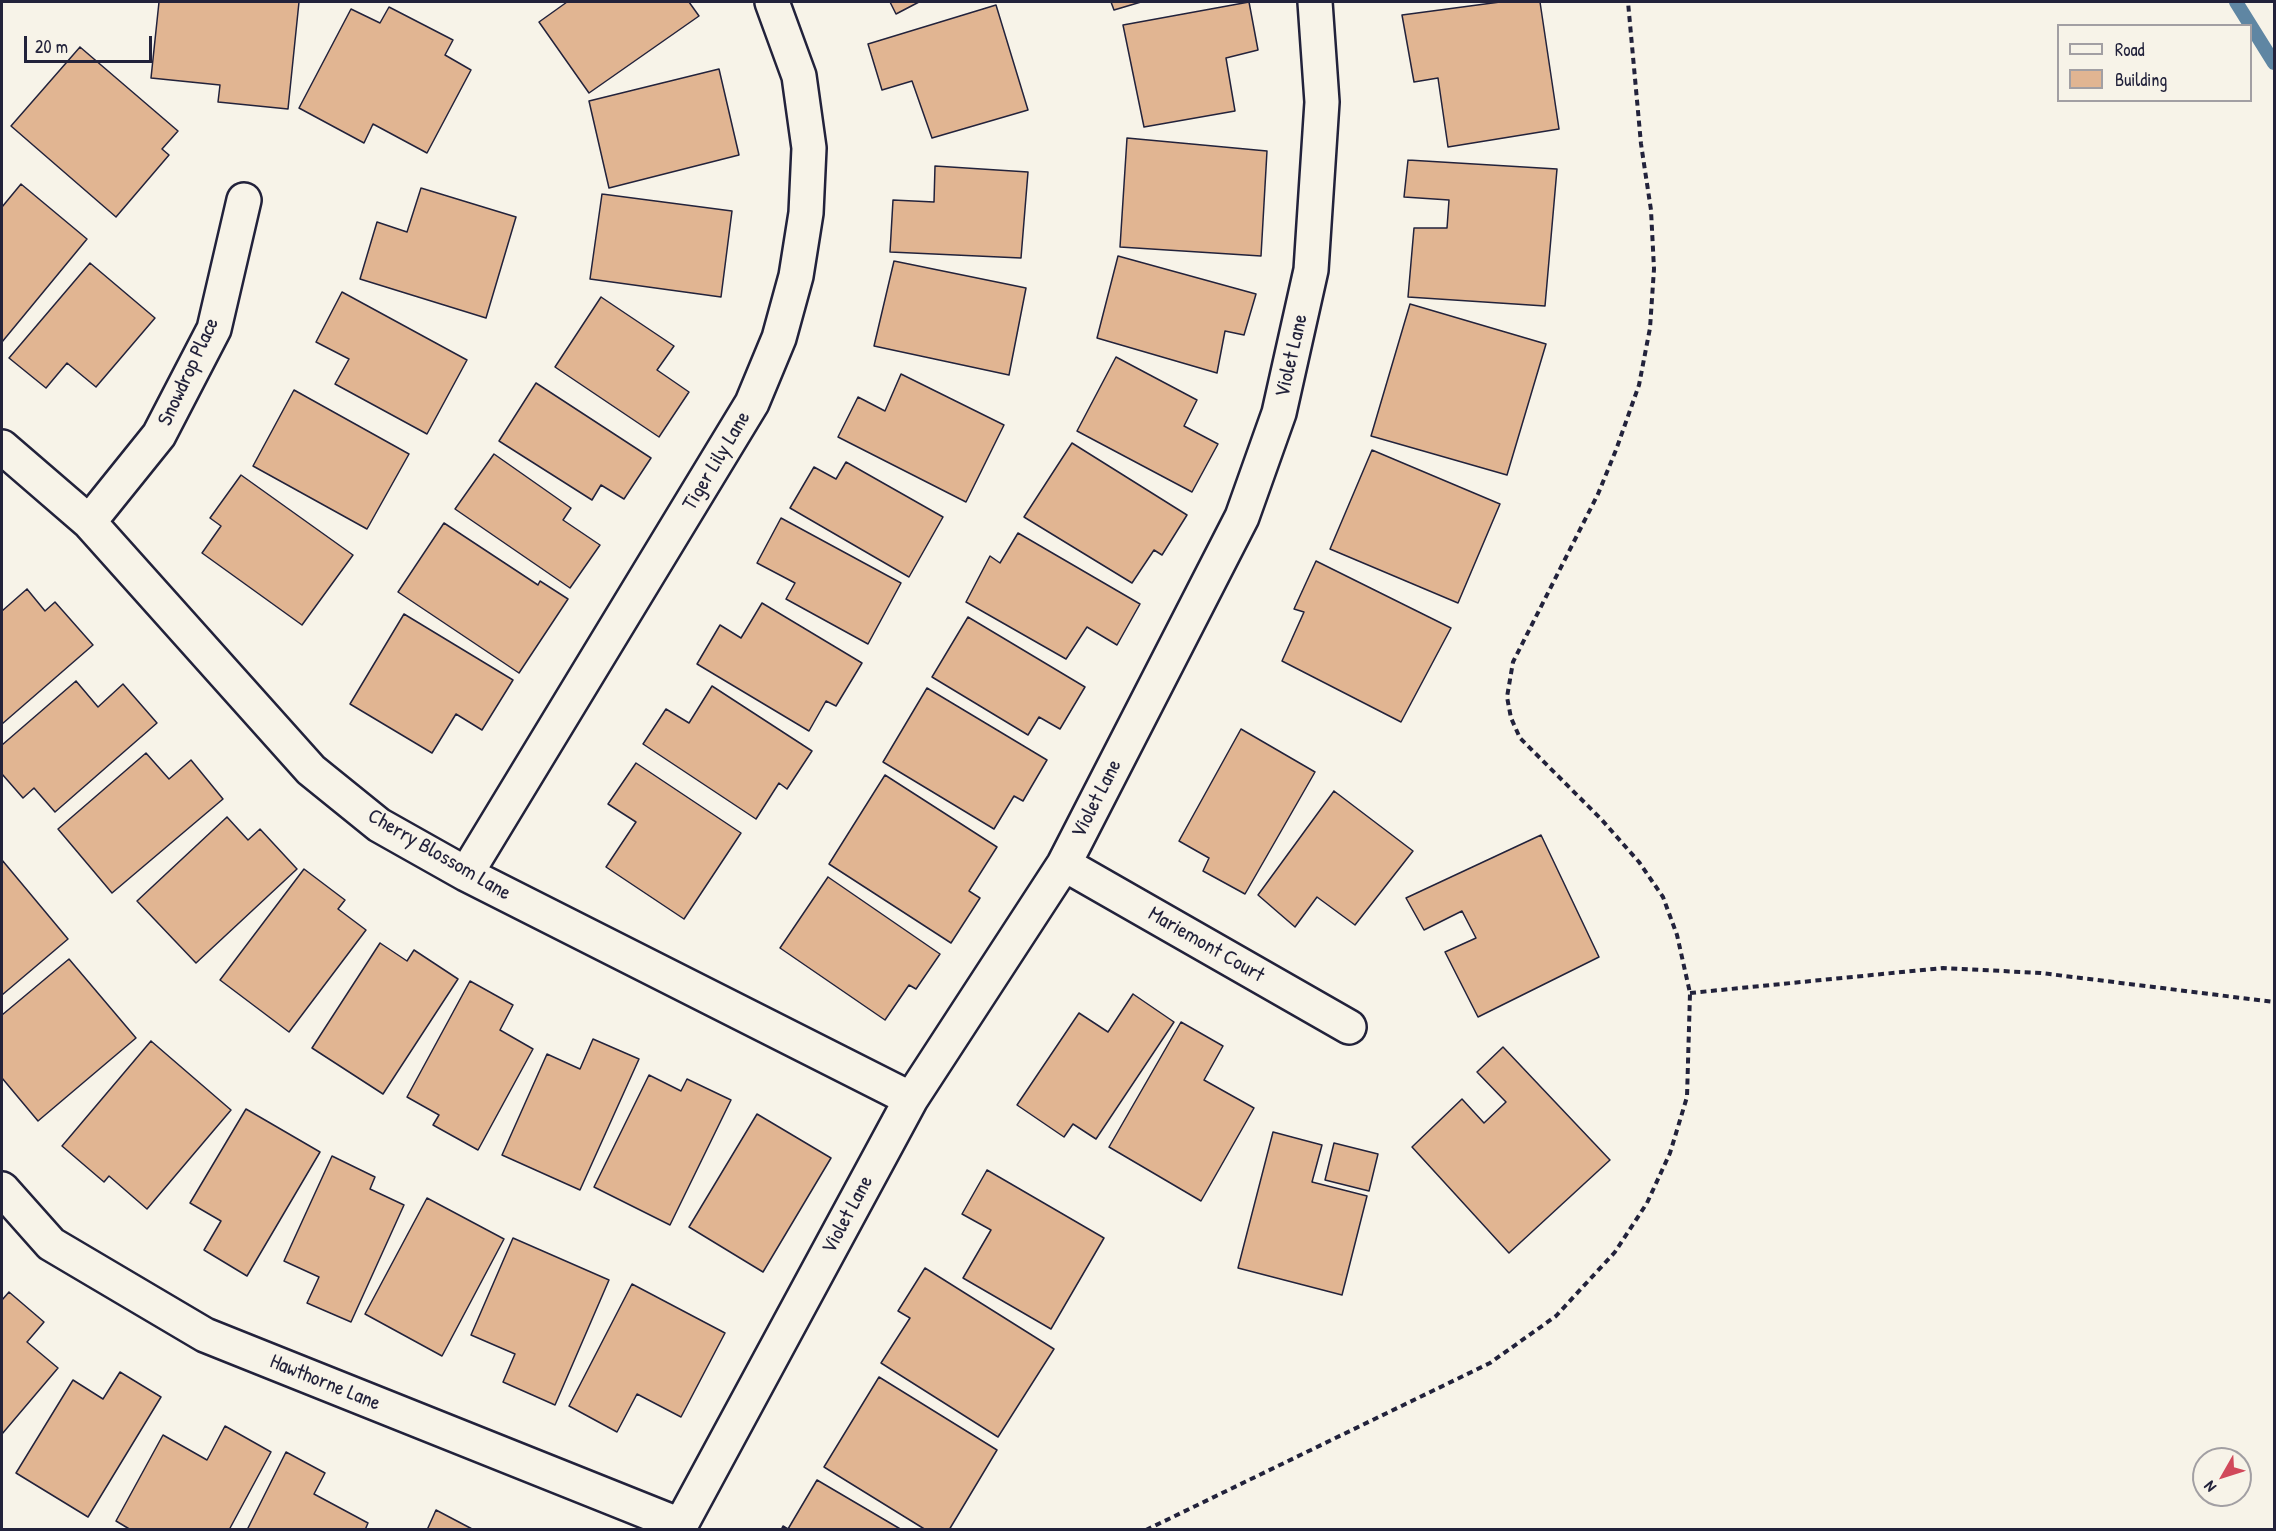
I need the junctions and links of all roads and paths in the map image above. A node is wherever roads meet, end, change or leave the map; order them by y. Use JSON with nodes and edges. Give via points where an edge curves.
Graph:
{"nodes":[{"id":1,"x":772,"y":2,"type":"edge"},
{"id":2,"x":1315,"y":2,"type":"edge"},
{"id":3,"x":1628,"y":2,"type":"edge"},
{"id":4,"x":244,"y":200,"type":"dead end"},
{"id":5,"x":2,"y":447,"type":"edge"},
{"id":6,"x":89,"y":522,"type":"junction"},
{"id":7,"x":1064,"y":864,"type":"junction"},
{"id":8,"x":466,"y":874,"type":"junction"},
{"id":9,"x":1690,"y":993,"type":"junction"},
{"id":10,"x":2274,"y":1002,"type":"edge"},
{"id":11,"x":1349,"y":1027,"type":"dead end"},
{"id":12,"x":910,"y":1099,"type":"junction"},
{"id":13,"x":2,"y":1189,"type":"edge"},
{"id":14,"x":679,"y":1527,"type":"edge"},
{"id":15,"x":1146,"y":1530,"type":"edge"}],
"edges":[{"from":1,"to":8,"type":"street","name":"Tiger Lily Lane","via":[[799,76],[809,148],[806,213],[796,276],[779,338],[752,403]]},
{"from":2,"to":7,"type":"street","name":"Violet Lane","via":[[1322,102],[1311,270],[1279,413],[1242,517]]},
{"from":3,"to":9,"type":"path","via":[[1651,210],[1654,269],[1650,328],[1639,385],[1616,450],[1598,494],[1513,662],[1507,697],[1520,738],[1602,820],[1663,897],[1677,935]]},
{"from":4,"to":6,"type":"street","name":"Snowdrop Place","via":[[214,329],[159,435]]},
{"from":5,"to":6,"type":"street","name":"Cherry Blossom Lane"},
{"from":6,"to":8,"type":"street","name":"Cherry Blossom Lane","via":[[310,770],[379,825]]},
{"from":7,"to":11,"type":"street","name":"Mariemont Court"},
{"from":7,"to":12,"type":"street","name":"Violet Lane"},
{"from":8,"to":12,"type":"street","name":"Cherry Blossom Lane"},
{"from":9,"to":10,"type":"path","via":[[1943,968],[2041,974]]},
{"from":9,"to":15,"type":"path","via":[[1687,1097],[1670,1153],[1647,1203],[1615,1252],[1556,1316],[1490,1363]]},
{"from":12,"to":14,"type":"street","name":"Violet Lane"},
{"from":13,"to":14,"type":"street","name":"Hawthorne Lane","via":[[51,1244],[205,1335]]}]}
